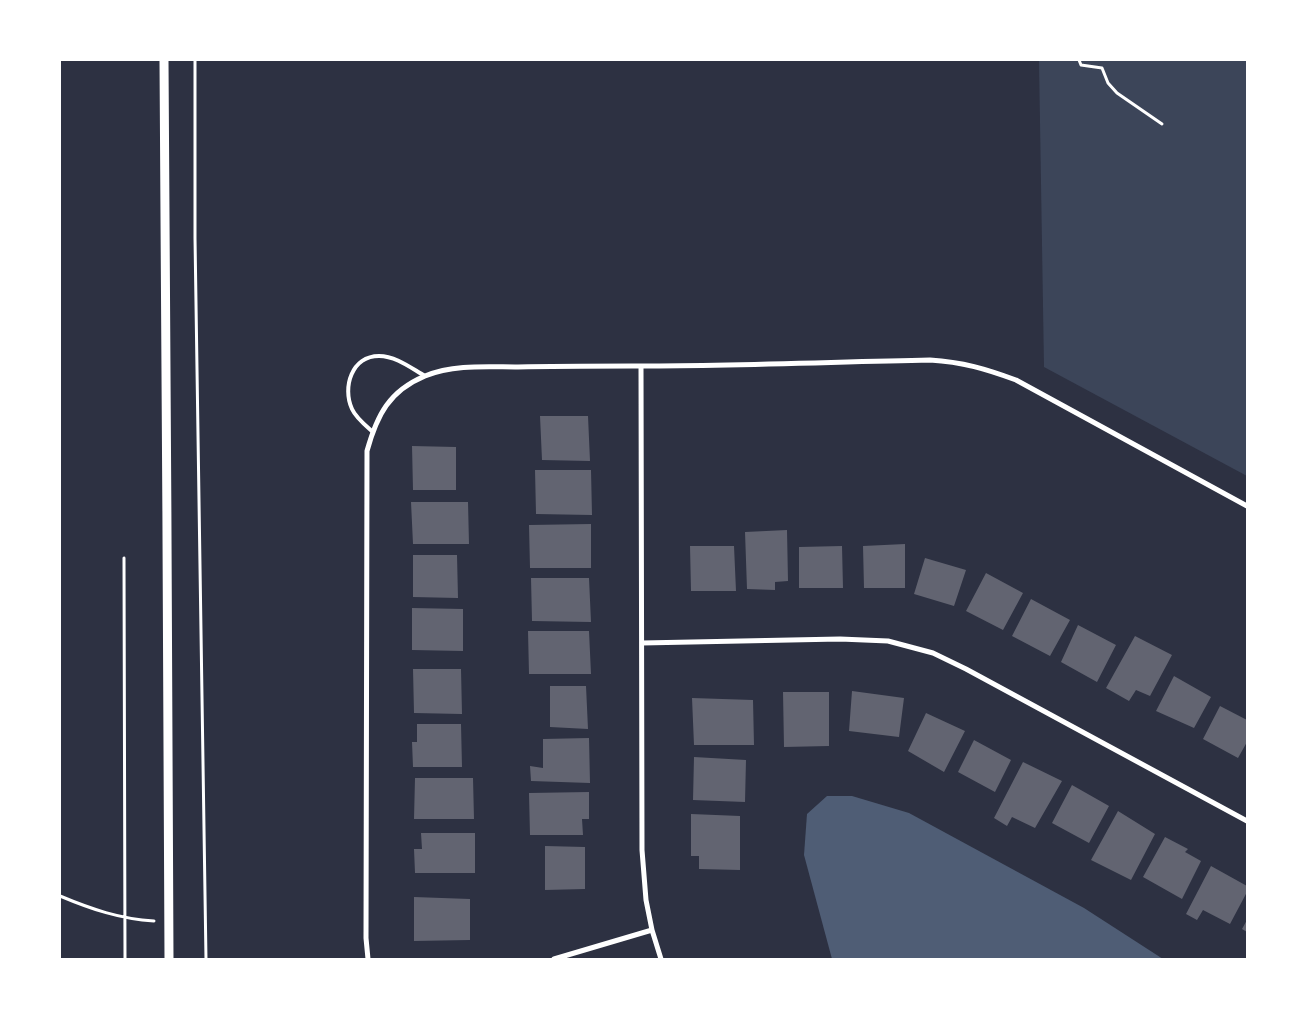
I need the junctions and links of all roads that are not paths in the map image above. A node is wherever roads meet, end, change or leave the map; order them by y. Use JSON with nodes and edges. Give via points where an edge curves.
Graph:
{"nodes":[{"id":1,"x":164,"y":60,"type":"edge"},
{"id":2,"x":641,"y":366,"type":"junction"},
{"id":3,"x":425,"y":376,"type":"junction"},
{"id":4,"x":373,"y":432,"type":"junction"},
{"id":5,"x":1247,"y":506,"type":"edge"},
{"id":6,"x":642,"y":643,"type":"junction"},
{"id":7,"x":1247,"y":821,"type":"edge"},
{"id":8,"x":652,"y":930,"type":"junction"},
{"id":9,"x":169,"y":959,"type":"edge"},
{"id":10,"x":368,"y":959,"type":"edge"},
{"id":11,"x":554,"y":959,"type":"edge"},
{"id":12,"x":661,"y":959,"type":"edge"}],
"edges":[{"from":1,"to":9,"type":"street"},
{"from":2,"to":3,"type":"street","via":[[473,367]]},
{"from":2,"to":5,"type":"street","via":[[930,360],[965,363],[1016,380]]},
{"from":2,"to":6,"type":"street"},
{"from":3,"to":4,"type":"street","via":[[399,391],[389,401]]},
{"from":3,"to":4,"type":"lane","via":[[398,360],[379,356],[368,358],[355,368],[348,385],[351,407]]},
{"from":4,"to":10,"type":"street","via":[[367,465]]},
{"from":6,"to":7,"type":"street","via":[[840,640],[888,641],[910,646],[966,669]]},
{"from":6,"to":8,"type":"street","via":[[642,850]]},
{"from":8,"to":11,"type":"street"},
{"from":8,"to":12,"type":"street"}]}
